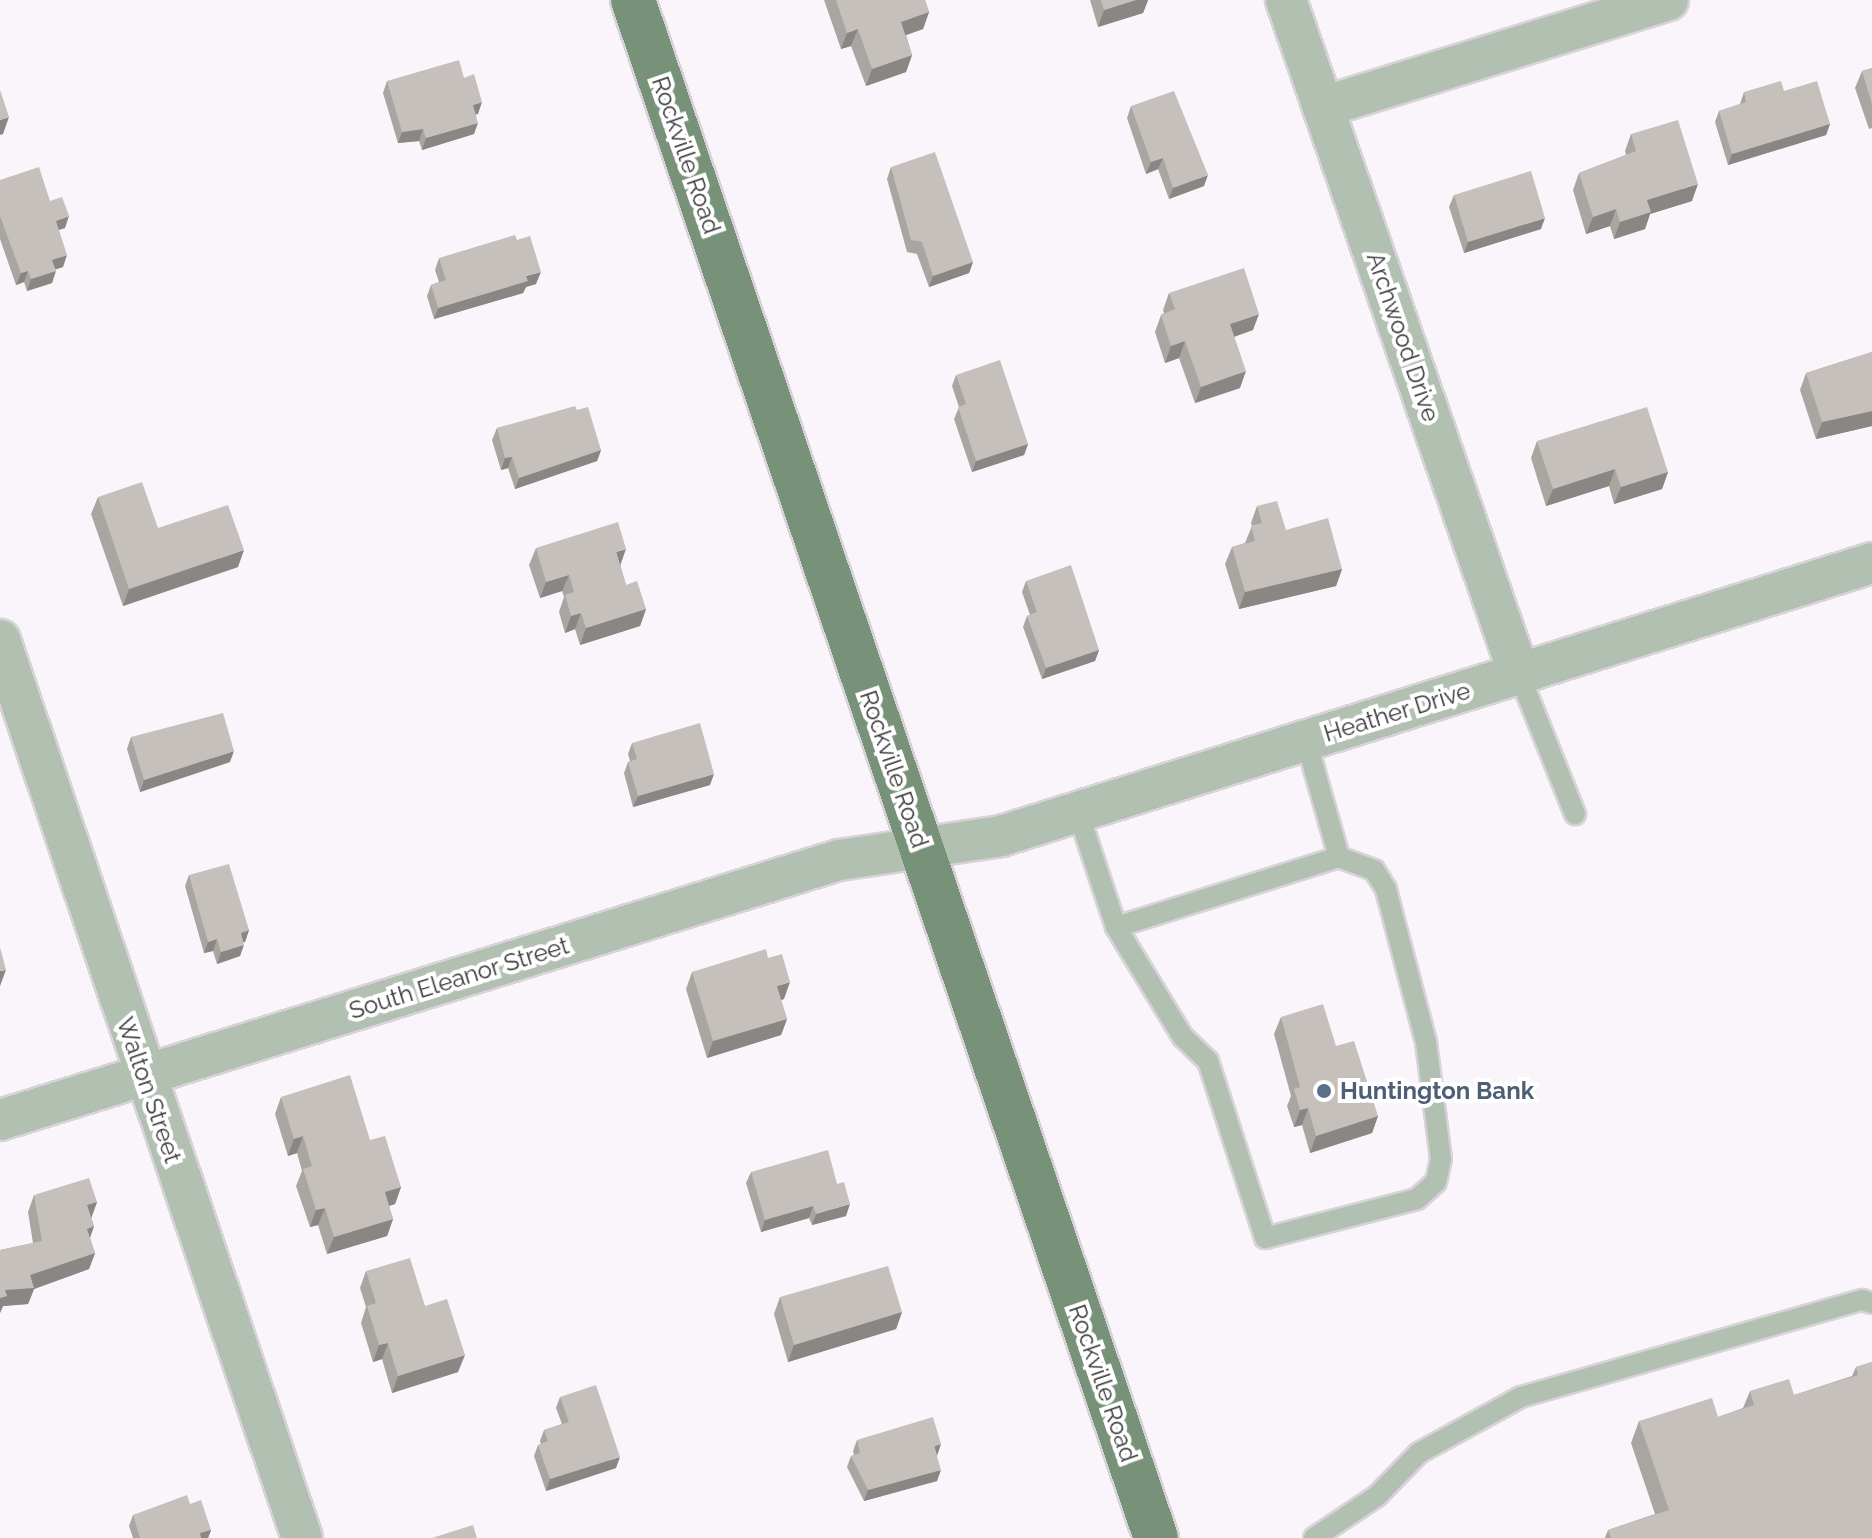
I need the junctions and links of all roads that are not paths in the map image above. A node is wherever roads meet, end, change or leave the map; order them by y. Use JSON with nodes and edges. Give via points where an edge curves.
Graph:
{"nodes":[{"id":1,"x":633,"y":0,"type":"edge"},
{"id":2,"x":1286,"y":0,"type":"edge"},
{"id":3,"x":1668,"y":0,"type":"edge"},
{"id":4,"x":1323,"y":107,"type":"junction"},
{"id":5,"x":1872,"y":563,"type":"edge"},
{"id":6,"x":0,"y":640,"type":"edge"},
{"id":7,"x":1519,"y":674,"type":"junction"},
{"id":8,"x":1306,"y":740,"type":"junction"},
{"id":9,"x":1078,"y":812,"type":"junction"},
{"id":10,"x":1575,"y":814,"type":"dead end"},
{"id":11,"x":920,"y":846,"type":"junction"},
{"id":12,"x":1339,"y":857,"type":"junction"},
{"id":13,"x":1116,"y":927,"type":"junction"},
{"id":14,"x":144,"y":1076,"type":"junction"},
{"id":15,"x":0,"y":1120,"type":"edge"},
{"id":16,"x":1872,"y":1303,"type":"edge"},
{"id":17,"x":302,"y":1538,"type":"edge"},
{"id":18,"x":1156,"y":1538,"type":"edge"},
{"id":19,"x":1314,"y":1538,"type":"edge"}],
"edges":[{"from":1,"to":11,"type":"main road","name":"Rockville Road"},
{"from":2,"to":4,"type":"street","name":"Archwood Drive"},
{"from":3,"to":4,"type":"street"},
{"from":4,"to":7,"type":"street","name":"Archwood Drive"},
{"from":5,"to":7,"type":"street","name":"Heather Drive"},
{"from":6,"to":14,"type":"street","name":"Walton Street"},
{"from":7,"to":8,"type":"street","name":"Heather Drive"},
{"from":7,"to":10,"type":"lane"},
{"from":8,"to":9,"type":"street","name":"Heather Drive"},
{"from":8,"to":12,"type":"lane"},
{"from":9,"to":11,"type":"street","name":"Heather Drive","via":[[981,841]]},
{"from":9,"to":13,"type":"lane"},
{"from":11,"to":14,"type":"street","name":"South Eleanor Street","via":[[839,860]]},
{"from":11,"to":18,"type":"main road","name":"Rockville Road"},
{"from":12,"to":13,"type":"lane"},
{"from":12,"to":13,"type":"lane","via":[[1374,870],[1386,889],[1426,1042],[1441,1159],[1436,1182],[1417,1199],[1265,1238],[1208,1061],[1183,1037]]},
{"from":14,"to":15,"type":"street","name":"South Eleanor Street"},
{"from":14,"to":17,"type":"street","name":"Walton Street"},
{"from":16,"to":19,"type":"lane","via":[[1862,1300],[1521,1397],[1419,1453],[1377,1496]]}]}
